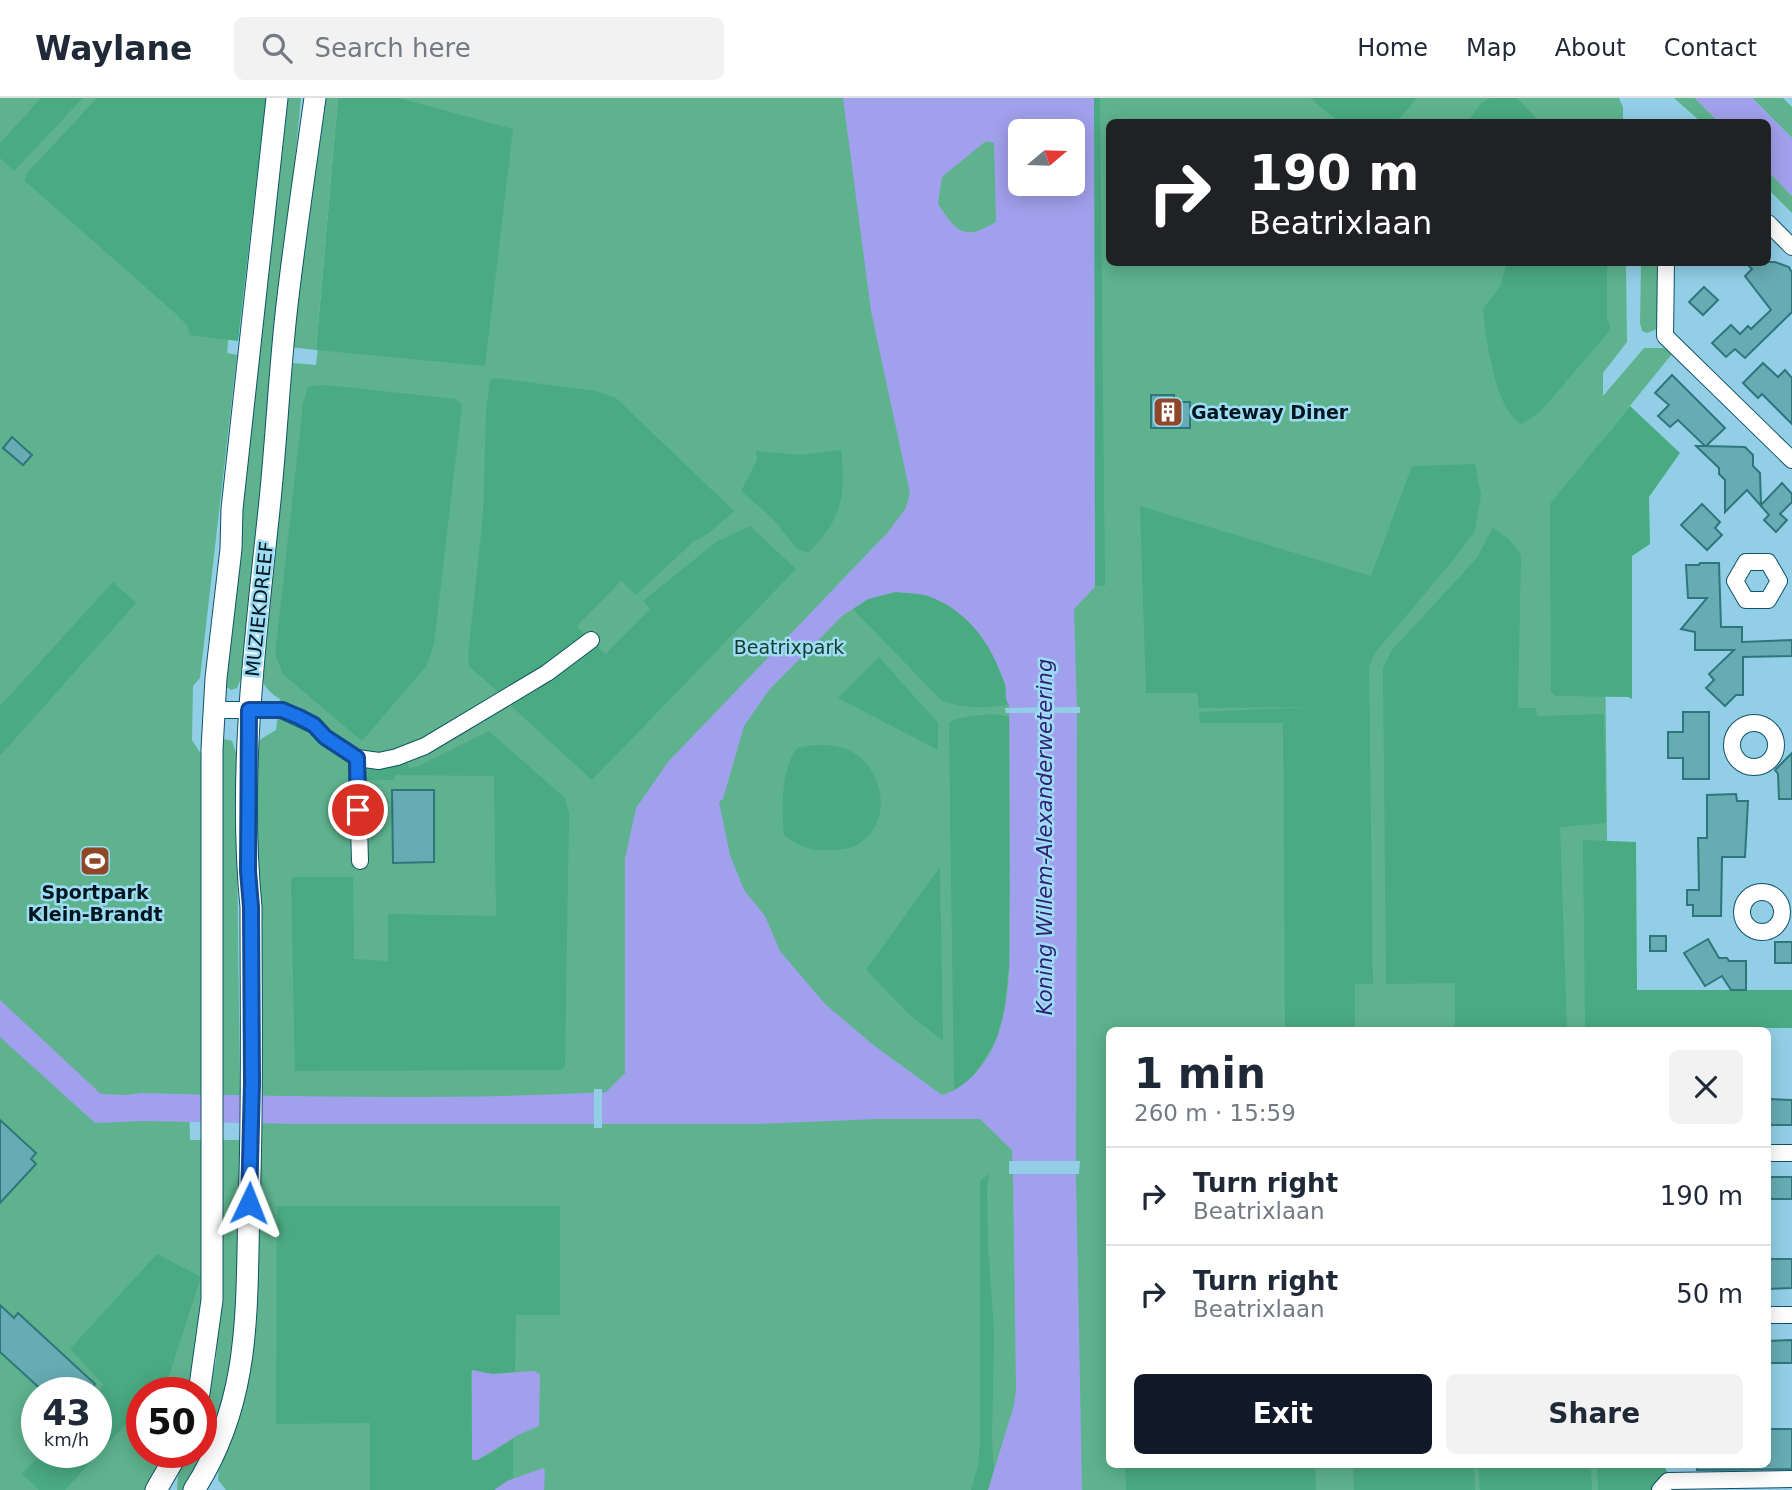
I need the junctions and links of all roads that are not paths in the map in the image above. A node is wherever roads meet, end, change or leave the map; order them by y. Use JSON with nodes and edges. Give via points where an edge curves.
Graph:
{"nodes":[{"id":1,"x":277,"y":98,"type":"edge"},
{"id":2,"x":315,"y":98,"type":"edge"},
{"id":3,"x":1771,"y":226,"type":"edge"},
{"id":4,"x":1792,"y":247,"type":"edge"},
{"id":5,"x":1666,"y":266,"type":"edge"},
{"id":6,"x":1792,"y":460,"type":"edge"},
{"id":7,"x":591,"y":640,"type":"dead end"},
{"id":8,"x":214,"y":710,"type":"junction"},
{"id":9,"x":249,"y":710,"type":"junction"},
{"id":10,"x":357,"y":758,"type":"junction"},
{"id":11,"x":360,"y":861,"type":"dead end"},
{"id":12,"x":1771,"y":1153,"type":"edge"},
{"id":13,"x":1792,"y":1153,"type":"edge"},
{"id":14,"x":1771,"y":1315,"type":"edge"},
{"id":15,"x":1792,"y":1315,"type":"edge"},
{"id":16,"x":201,"y":1377,"type":"edge"},
{"id":17,"x":173,"y":1471,"type":"edge"},
{"id":18,"x":1792,"y":1479,"type":"edge"},
{"id":19,"x":208,"y":1480,"type":"edge"},
{"id":20,"x":156,"y":1490,"type":"edge"},
{"id":21,"x":194,"y":1490,"type":"edge"},
{"id":22,"x":1660,"y":1490,"type":"edge"}],
"edges":[{"from":1,"to":8,"type":"main road","name":"MUZIEKDREEF"},
{"from":2,"to":9,"type":"main road","name":"MUZIEKDREEF","via":[[286,314]]},
{"from":3,"to":4,"type":"street"},
{"from":5,"to":6,"type":"street","via":[[1665,336]]},
{"from":7,"to":10,"type":"street","via":[[547,673],[425,746],[379,761]]},
{"from":8,"to":9,"type":"street"},
{"from":8,"to":16,"type":"main road","name":"MUZIEKDREEF","via":[[212,1300]]},
{"from":9,"to":10,"type":"street","via":[[282,710],[299,717]]},
{"from":9,"to":19,"type":"main road","name":"MUZIEKDREEF","via":[[252,1083],[245,1328],[240,1376]]},
{"from":10,"to":11,"type":"street"},
{"from":12,"to":13,"type":"street"},
{"from":14,"to":15,"type":"street"},
{"from":17,"to":20,"type":"main road"},
{"from":18,"to":22,"type":"street","via":[[1668,1481]]},
{"from":19,"to":21,"type":"main road","name":"MUZIEKDREEF"}]}
